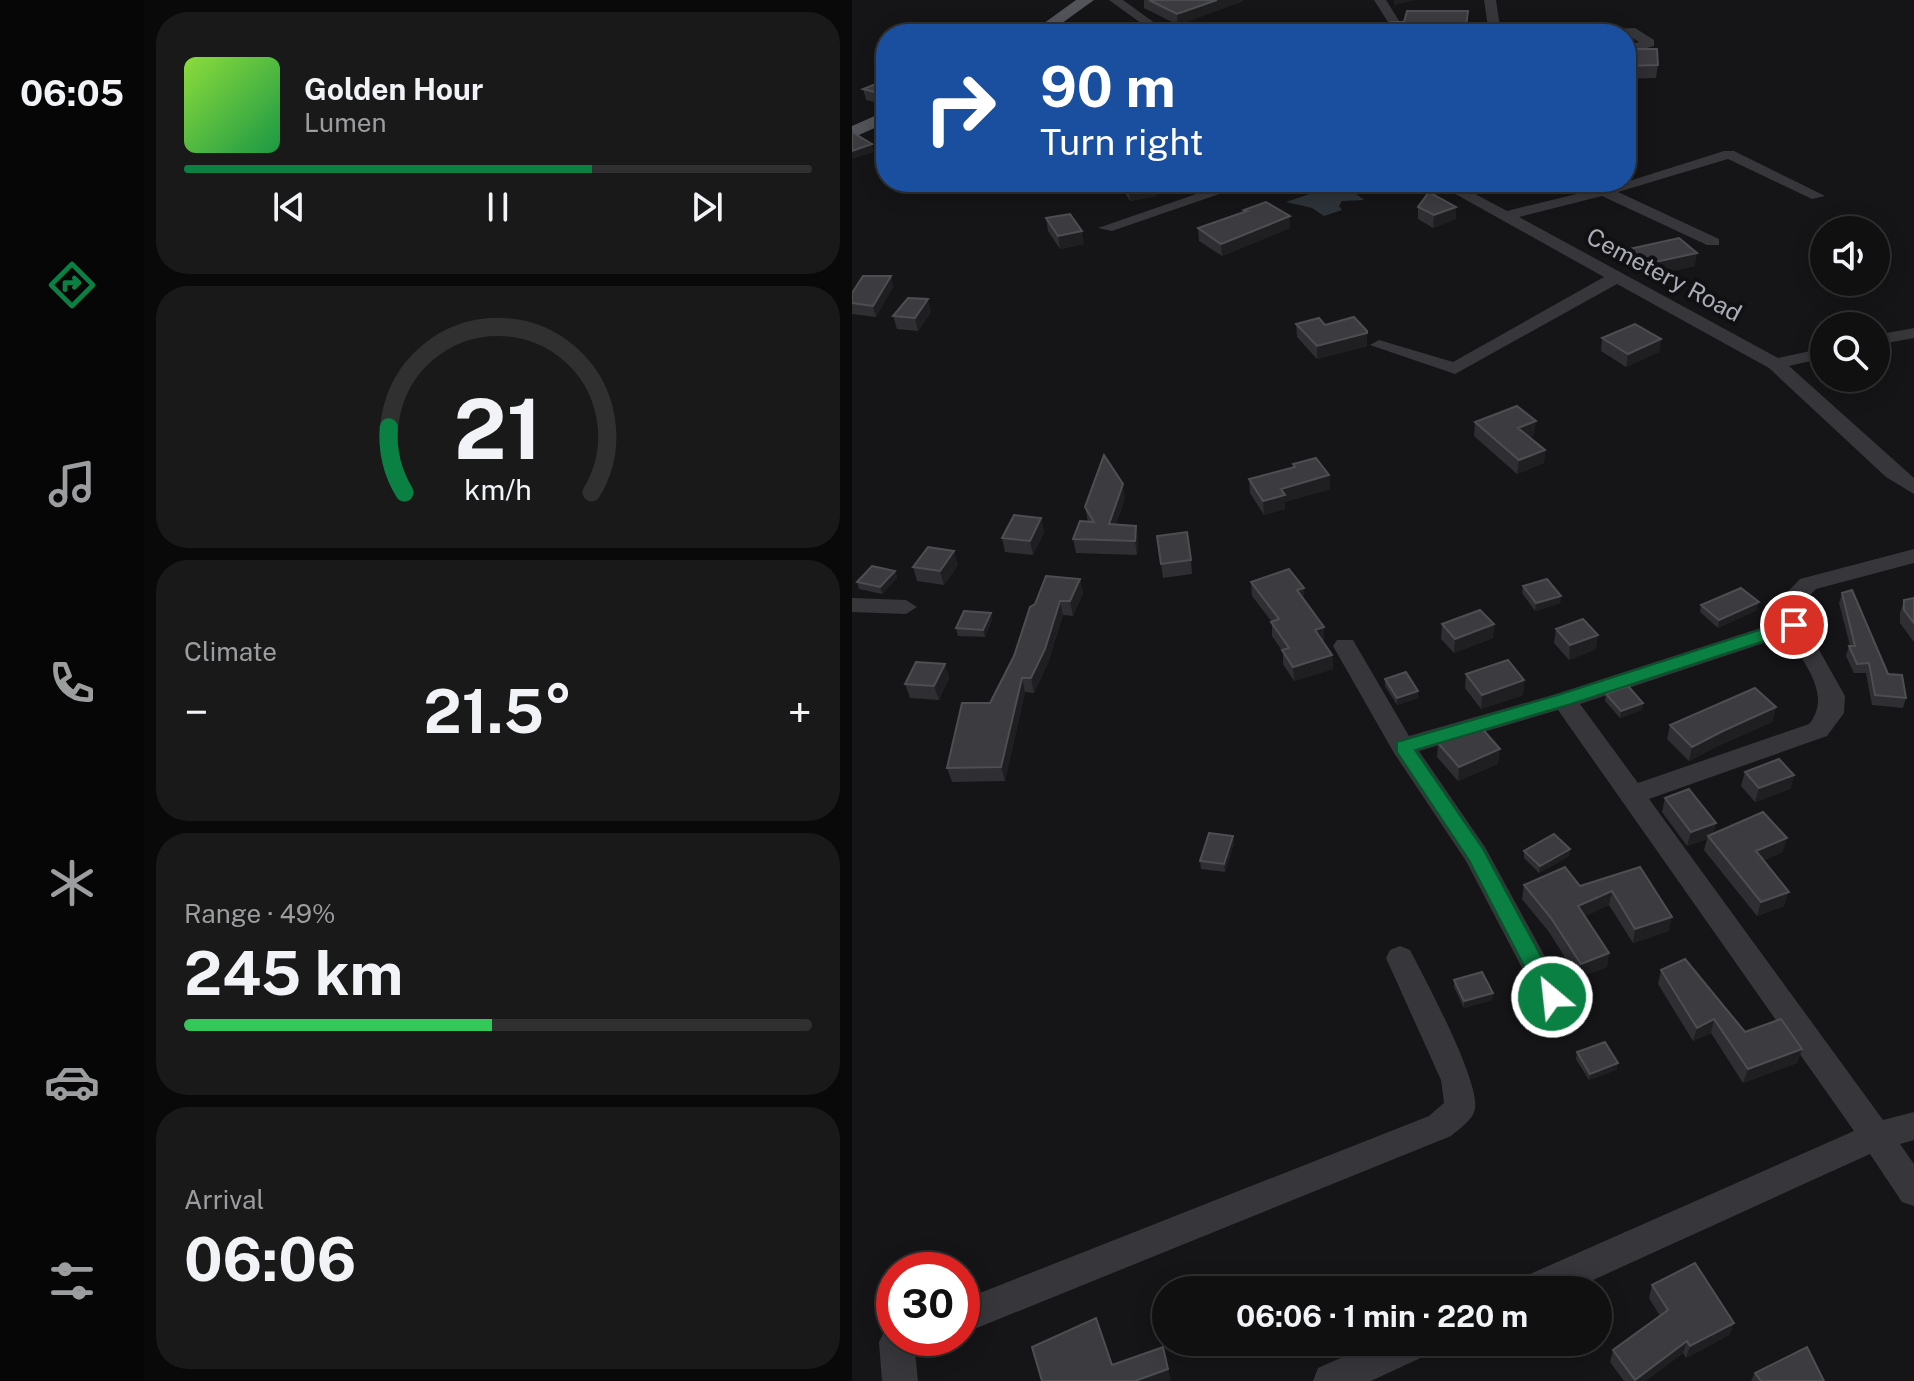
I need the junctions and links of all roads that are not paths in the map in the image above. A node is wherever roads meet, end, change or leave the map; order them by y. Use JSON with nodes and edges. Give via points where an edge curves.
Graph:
{"nodes":[{"id":1,"x":1086,"y":0,"type":"edge"},
{"id":2,"x":1115,"y":0,"type":"edge"},
{"id":3,"x":1380,"y":0,"type":"edge"},
{"id":4,"x":1490,"y":0,"type":"edge"},
{"id":5,"x":1051,"y":24,"type":"edge"},
{"id":6,"x":1150,"y":24,"type":"edge"},
{"id":7,"x":1395,"y":24,"type":"edge"},
{"id":8,"x":1494,"y":24,"type":"edge"},
{"id":9,"x":1636,"y":33,"type":"edge"},
{"id":10,"x":1636,"y":47,"type":"edge"},
{"id":11,"x":876,"y":121,"type":"edge"},
{"id":12,"x":852,"y":133,"type":"edge"},
{"id":13,"x":1636,"y":182,"type":"edge"},
{"id":14,"x":1216,"y":192,"type":"edge"},
{"id":15,"x":1461,"y":192,"type":"edge"},
{"id":16,"x":1600,"y":192,"type":"edge"},
{"id":17,"x":1606,"y":192,"type":"edge"},
{"id":18,"x":1817,"y":196,"type":"dead end"},
{"id":19,"x":1505,"y":216,"type":"junction"},
{"id":20,"x":1106,"y":228,"type":"dead end"},
{"id":21,"x":1713,"y":242,"type":"dead end"},
{"id":22,"x":1615,"y":278,"type":"junction"},
{"id":23,"x":1914,"y":333,"type":"edge"},
{"id":24,"x":1890,"y":337,"type":"edge"},
{"id":25,"x":1379,"y":345,"type":"dead end"},
{"id":26,"x":1810,"y":356,"type":"edge"},
{"id":27,"x":1776,"y":364,"type":"junction"},
{"id":28,"x":1914,"y":488,"type":"edge"},
{"id":29,"x":1914,"y":556,"type":"edge"},
{"id":30,"x":852,"y":605,"type":"edge"},
{"id":31,"x":906,"y":607,"type":"dead end"},
{"id":32,"x":1794,"y":625,"type":"junction"},
{"id":33,"x":1345,"y":646,"type":"dead end"},
{"id":34,"x":1564,"y":700,"type":"junction"},
{"id":35,"x":1403,"y":747,"type":"junction"},
{"id":36,"x":1633,"y":795,"type":"junction"},
{"id":37,"x":1400,"y":958,"type":"dead end"},
{"id":38,"x":1552,"y":997,"type":"dead end"},
{"id":39,"x":1914,"y":1126,"type":"edge"},
{"id":40,"x":1876,"y":1136,"type":"junction"},
{"id":41,"x":1914,"y":1191,"type":"edge"},
{"id":42,"x":1564,"y":1276,"type":"edge"},
{"id":43,"x":980,"y":1310,"type":"edge"},
{"id":44,"x":898,"y":1356,"type":"edge"},
{"id":45,"x":1386,"y":1356,"type":"edge"},
{"id":46,"x":900,"y":1381,"type":"edge"},
{"id":47,"x":1331,"y":1381,"type":"edge"}],
"edges":[{"from":1,"to":5,"type":"main road"},
{"from":2,"to":6,"type":"street"},
{"from":3,"to":7,"type":"street"},
{"from":4,"to":8,"type":"street"},
{"from":9,"to":10,"type":"street","via":[[1649,43]]},
{"from":11,"to":12,"type":"main road"},
{"from":13,"to":18,"type":"street","via":[[1729,154]]},
{"from":14,"to":20,"type":"street"},
{"from":15,"to":19,"type":"street","name":"Cemetery Road"},
{"from":16,"to":19,"type":"street"},
{"from":17,"to":21,"type":"street"},
{"from":19,"to":22,"type":"street","name":"Cemetery Road"},
{"from":22,"to":25,"type":"street","via":[[1455,368]]},
{"from":22,"to":27,"type":"street","name":"Cemetery Road"},
{"from":23,"to":24,"type":"street"},
{"from":26,"to":27,"type":"street"},
{"from":27,"to":28,"type":"street","name":"Cemetery Road"},
{"from":29,"to":32,"type":"street","via":[[1808,584],[1790,601]]},
{"from":30,"to":31,"type":"street"},
{"from":32,"to":34,"type":"street"},
{"from":32,"to":36,"type":"street","via":[[1833,696],[1832,713],[1818,730]]},
{"from":33,"to":35,"type":"street"},
{"from":34,"to":35,"type":"street"},
{"from":34,"to":36,"type":"street"},
{"from":35,"to":38,"type":"street","via":[[1476,854]]},
{"from":36,"to":40,"type":"street"},
{"from":37,"to":43,"type":"street","via":[[1456,1080],[1460,1108],[1440,1126]]},
{"from":39,"to":40,"type":"street"},
{"from":40,"to":41,"type":"street"},
{"from":40,"to":42,"type":"street"},
{"from":44,"to":46,"type":"street"},
{"from":45,"to":47,"type":"street"}]}
